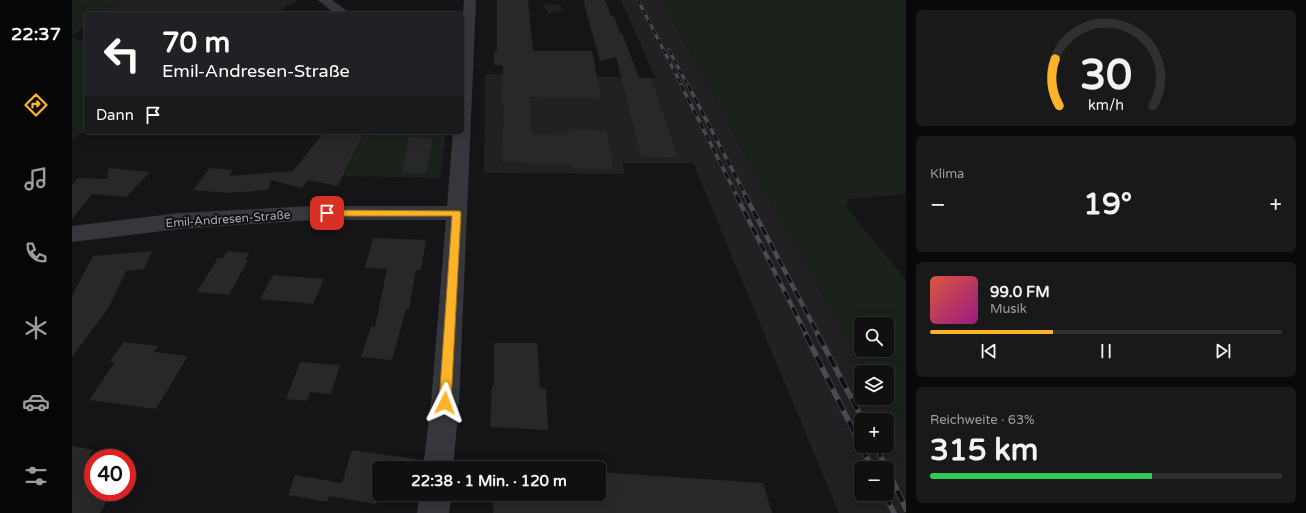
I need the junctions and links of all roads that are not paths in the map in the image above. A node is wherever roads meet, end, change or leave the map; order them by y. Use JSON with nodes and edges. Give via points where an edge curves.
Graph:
{"nodes":[{"id":1,"x":324,"y":0,"type":"edge"},
{"id":2,"x":470,"y":0,"type":"edge"},
{"id":3,"x":341,"y":12,"type":"edge"},
{"id":4,"x":464,"y":52,"type":"edge"},
{"id":5,"x":460,"y":134,"type":"edge"},
{"id":6,"x":457,"y":213,"type":"junction"},
{"id":7,"x":72,"y":234,"type":"edge"},
{"id":8,"x":439,"y":461,"type":"edge"},
{"id":9,"x":435,"y":501,"type":"edge"},
{"id":10,"x":433,"y":513,"type":"edge"}],
"edges":[{"from":1,"to":3,"type":"street"},
{"from":2,"to":4,"type":"street"},
{"from":5,"to":6,"type":"street"},
{"from":6,"to":7,"type":"street","name":"Emil-Andresen-Straße","via":[[313,213],[179,221]]},
{"from":6,"to":8,"type":"street"},
{"from":9,"to":10,"type":"street"}]}
